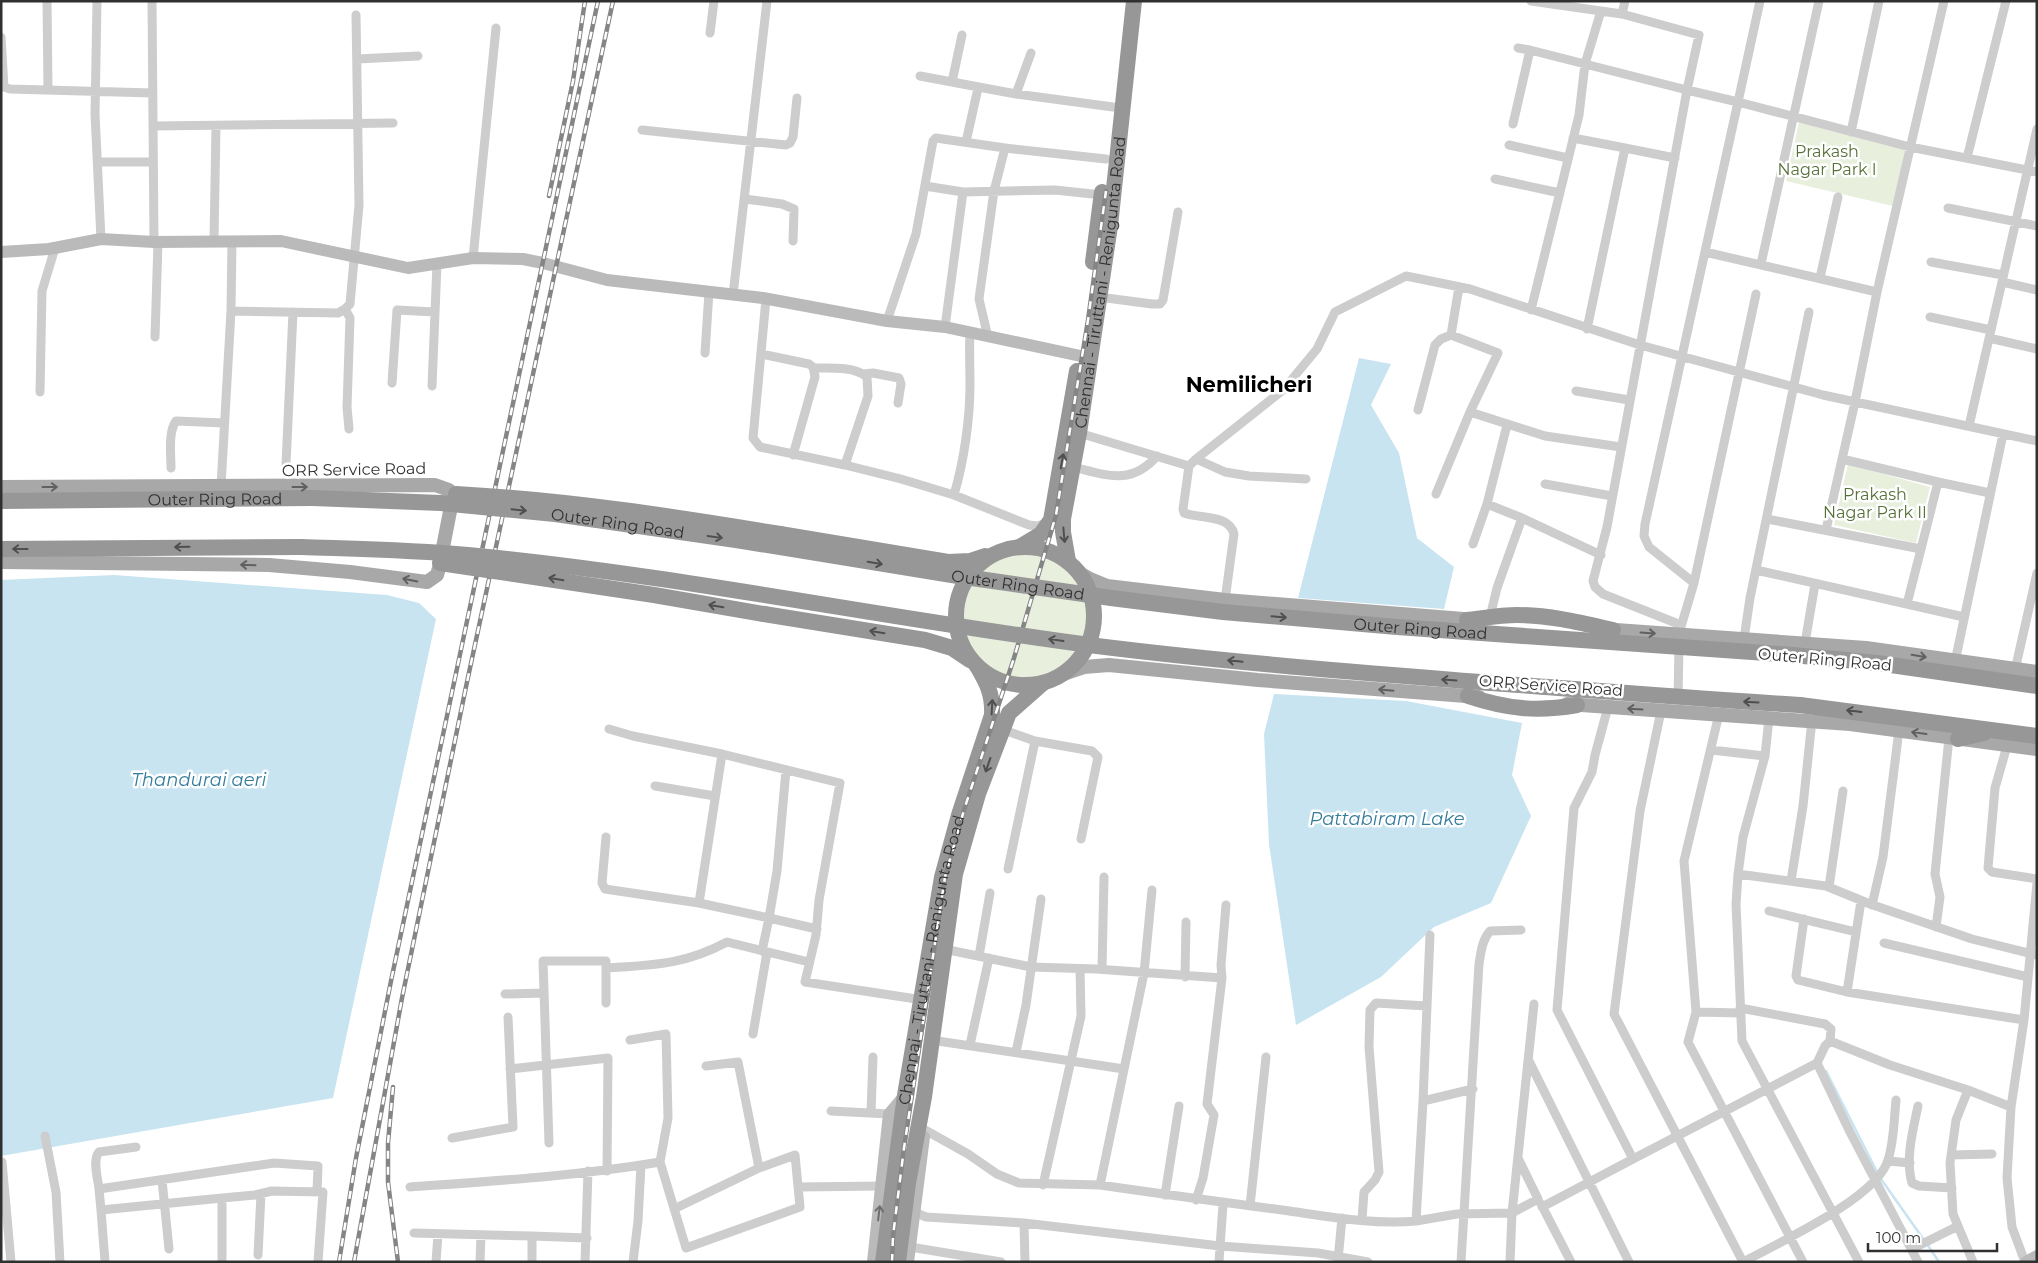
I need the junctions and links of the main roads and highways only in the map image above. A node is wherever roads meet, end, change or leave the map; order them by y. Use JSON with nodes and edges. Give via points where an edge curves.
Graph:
{"nodes":[{"id":1,"x":1123,"y":1,"type":"edge"},
{"id":2,"x":1134,"y":1,"type":"edge"},
{"id":3,"x":1084,"y":357,"type":"junction"},
{"id":4,"x":1,"y":487,"type":"edge"},
{"id":5,"x":339,"y":499,"type":"junction"},
{"id":6,"x":1,"y":501,"type":"edge"},
{"id":7,"x":1021,"y":546,"type":"junction"},
{"id":8,"x":311,"y":547,"type":"junction"},
{"id":9,"x":1,"y":549,"type":"edge"},
{"id":10,"x":995,"y":553,"type":"junction"},
{"id":11,"x":1,"y":562,"type":"edge"},
{"id":12,"x":1074,"y":567,"type":"junction"},
{"id":13,"x":1467,"y":620,"type":"junction"},
{"id":14,"x":1613,"y":630,"type":"junction"},
{"id":15,"x":1955,"y":662,"type":"junction"},
{"id":16,"x":975,"y":664,"type":"junction"},
{"id":17,"x":1063,"y":674,"type":"junction"},
{"id":18,"x":1998,"y":680,"type":"junction"},
{"id":19,"x":2036,"y":681,"type":"edge"},
{"id":20,"x":1043,"y":683,"type":"junction"},
{"id":21,"x":1468,"y":696,"type":"joint"},
{"id":22,"x":1578,"y":705,"type":"joint"},
{"id":23,"x":1996,"y":730,"type":"junction"},
{"id":24,"x":1953,"y":738,"type":"junction"},
{"id":25,"x":2035,"y":740,"type":"edge"},
{"id":26,"x":929,"y":1001,"type":"junction"},
{"id":27,"x":882,"y":1262,"type":"edge"},
{"id":28,"x":898,"y":1262,"type":"edge"}],
"edges":[{"from":1,"to":3,"type":"highway","name":"Chennai - Tiruttani - Renigunta Road"},
{"from":2,"to":3,"type":"highway","name":"Chennai - Tiruttani - Renigunta Road","via":[[1110,226],[1099,297]]},
{"from":7,"to":3,"type":"highway","name":"Chennai - Tiruttani - Renigunta Road","one_way":true,"via":[[1041,534],[1051,520]]},
{"from":3,"to":12,"type":"highway","name":"Chennai - Tiruttani - Renigunta Road","one_way":true,"via":[[1079,433],[1063,519],[1063,532]]},
{"from":4,"to":11,"type":"main road","name":"ORR Service Road","one_way":true,"via":[[443,486],[449,490],[452,502],[437,575],[427,582],[269,565]]},
{"from":5,"to":6,"type":"highway","name":"Outer Ring Road","bridge":true},
{"from":5,"to":10,"type":"highway","bridge":true,"via":[[428,492],[550,500],[662,514],[948,562],[970,561]]},
{"from":5,"to":18,"type":"highway","name":"Outer Ring Road","one_way":true,"bridge":true,"via":[[441,503],[555,514],[1111,598],[1231,612],[1397,627],[1793,654]]},
{"from":7,"to":10,"type":"highway","name":"Chennai - Tiruttani - Renigunta Road"},
{"from":7,"to":12,"type":"highway","name":"Chennai - Tiruttani - Renigunta Road","via":[[1046,550]]},
{"from":8,"to":9,"type":"highway","one_way":true,"bridge":true},
{"from":16,"to":8,"type":"highway","one_way":true,"bridge":true,"via":[[952,648],[925,640],[542,577]]},
{"from":23,"to":8,"type":"highway","one_way":true,"bridge":true,"via":[[1800,705],[1378,674],[1096,646],[545,564],[466,555]]},
{"from":10,"to":16,"type":"highway","name":"Chennai - Tiruttani - Renigunta Road","via":[[974,568],[958,599],[958,635]]},
{"from":12,"to":13,"type":"main road","via":[[1102,584],[1139,583],[1179,590],[1196,597]]},
{"from":12,"to":17,"type":"highway","name":"Chennai - Tiruttani - Renigunta Road","via":[[1092,598],[1092,630],[1090,641],[1079,660]]},
{"from":13,"to":14,"type":"main road"},
{"from":13,"to":14,"type":"highway","via":[[1536,616]]},
{"from":14,"to":15,"type":"main road","one_way":true,"via":[[1680,630],[1744,639],[1866,648]]},
{"from":15,"to":18,"type":"highway"},
{"from":15,"to":19,"type":"main road","via":[[2015,670]]},
{"from":16,"to":20,"type":"highway","name":"Chennai - Tiruttani - Renigunta Road","via":[[1000,681],[1014,685]]},
{"from":26,"to":16,"type":"highway","name":"Chennai - Tiruttani - Renigunta Road","one_way":true,"via":[[942,877],[958,815],[992,715],[990,686]]},
{"from":17,"to":20,"type":"highway","name":"Chennai - Tiruttani - Renigunta Road"},
{"from":21,"to":17,"type":"main road","name":"ORR Service Road","one_way":true,"via":[[1135,666],[1095,665]]},
{"from":18,"to":19,"type":"highway","name":"Outer Ring Road"},
{"from":20,"to":26,"type":"highway","name":"Chennai - Tiruttani - Renigunta Road","one_way":true,"via":[[1009,712],[1001,729],[955,874],[944,949]]},
{"from":21,"to":22,"type":"highway","via":[[1524,709]]},
{"from":24,"to":22,"type":"main road","name":"ORR Service Road","one_way":true,"via":[[1812,720]]},
{"from":23,"to":24,"type":"highway"},
{"from":23,"to":25,"type":"highway"},
{"from":24,"to":25,"type":"main road","name":"ORR Service Road","via":[[2007,746]]},
{"from":26,"to":27,"type":"highway","name":"Chennai - Tiruttani - Renigunta Road","via":[[905,1095]]},
{"from":26,"to":28,"type":"highway","name":"Chennai - Tiruttani - Renigunta Road","via":[[931,1040]]}]}
